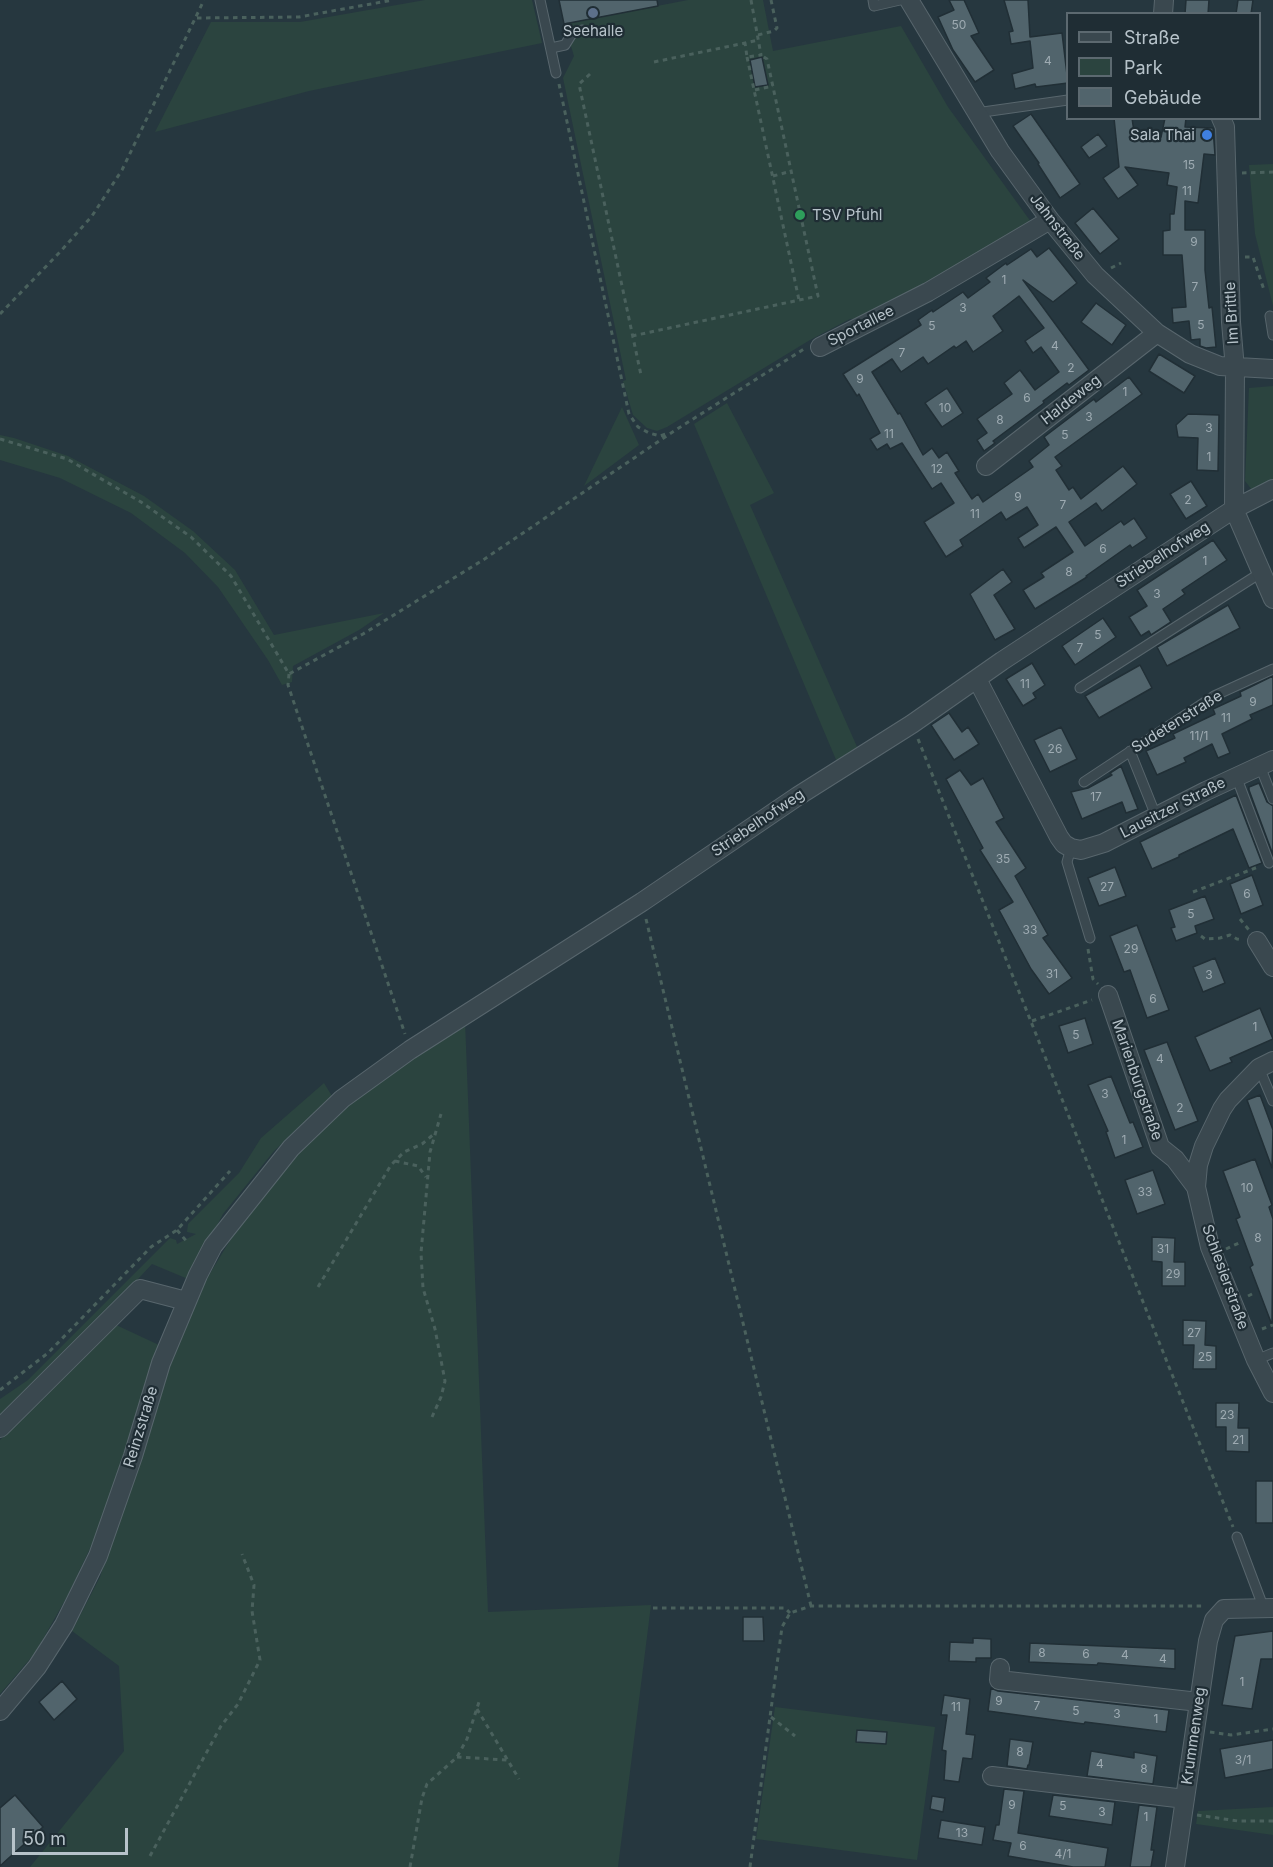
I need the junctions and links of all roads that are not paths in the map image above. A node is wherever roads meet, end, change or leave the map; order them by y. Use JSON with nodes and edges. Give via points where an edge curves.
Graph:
{"nodes":[{"id":1,"x":540,"y":0,"type":"edge"},
{"id":2,"x":873,"y":0,"type":"edge"},
{"id":3,"x":900,"y":0,"type":"edge"},
{"id":4,"x":909,"y":0,"type":"edge"},
{"id":5,"x":582,"y":30,"type":"dead end"},
{"id":6,"x":551,"y":48,"type":"junction"},
{"id":7,"x":556,"y":73,"type":"road end"},
{"id":8,"x":1066,"y":100,"type":"edge"},
{"id":9,"x":976,"y":113,"type":"junction"},
{"id":10,"x":1222,"y":120,"type":"edge"},
{"id":11,"x":1050,"y":220,"type":"junction"},
{"id":12,"x":1270,"y":316,"type":"dead end"},
{"id":13,"x":1157,"y":333,"type":"junction"},
{"id":14,"x":1273,"y":335,"type":"edge"},
{"id":15,"x":820,"y":347,"type":"road end"},
{"id":16,"x":1235,"y":369,"type":"junction"},
{"id":17,"x":1273,"y":369,"type":"edge"},
{"id":18,"x":986,"y":466,"type":"dead end"},
{"id":19,"x":1273,"y":489,"type":"edge"},
{"id":20,"x":1234,"y":509,"type":"junction"},
{"id":21,"x":1262,"y":572,"type":"junction"},
{"id":22,"x":1273,"y":599,"type":"edge"},
{"id":23,"x":1273,"y":669,"type":"edge"},
{"id":24,"x":977,"y":679,"type":"junction"},
{"id":25,"x":1080,"y":688,"type":"dead end"},
{"id":26,"x":1130,"y":751,"type":"junction"},
{"id":27,"x":1266,"y":763,"type":"edge"},
{"id":28,"x":1236,"y":776,"type":"junction"},
{"id":29,"x":1084,"y":782,"type":"dead end"},
{"id":30,"x":1273,"y":800,"type":"edge"},
{"id":31,"x":1156,"y":816,"type":"junction"},
{"id":32,"x":1071,"y":848,"type":"junction"},
{"id":33,"x":1269,"y":863,"type":"road end"},
{"id":34,"x":1090,"y":938,"type":"road end"},
{"id":35,"x":1257,"y":941,"type":"road end"},
{"id":36,"x":1273,"y":967,"type":"edge"},
{"id":37,"x":1108,"y":995,"type":"road end"},
{"id":38,"x":1266,"y":1065,"type":"edge"},
{"id":39,"x":1273,"y":1101,"type":"edge"},
{"id":40,"x":1204,"y":1146,"type":"junction"},
{"id":41,"x":291,"y":1148,"type":"joint"},
{"id":42,"x":1175,"y":1159,"type":"junction"},
{"id":43,"x":1196,"y":1187,"type":"junction"},
{"id":44,"x":186,"y":1301,"type":"junction"},
{"id":45,"x":1264,"y":1357,"type":"edge"},
{"id":46,"x":1273,"y":1393,"type":"edge"},
{"id":47,"x":0,"y":1428,"type":"edge"},
{"id":48,"x":1237,"y":1537,"type":"road end"},
{"id":49,"x":1269,"y":1608,"type":"edge"},
{"id":50,"x":1000,"y":1668,"type":"dead end"},
{"id":51,"x":1199,"y":1702,"type":"junction"},
{"id":52,"x":0,"y":1711,"type":"edge"},
{"id":53,"x":992,"y":1776,"type":"dead end"},
{"id":54,"x":1185,"y":1799,"type":"junction"},
{"id":55,"x":1174,"y":1867,"type":"edge"}],
"edges":[{"from":1,"to":6,"type":"lane"},
{"from":2,"to":3,"type":"lane","via":[[874,6]]},
{"from":4,"to":9,"type":"street","name":"Jahnstraße"},
{"from":5,"to":6,"type":"lane","via":[[573,32],[565,45]]},
{"from":6,"to":7,"type":"lane"},
{"from":8,"to":9,"type":"lane"},
{"from":9,"to":11,"type":"street","name":"Jahnstraße"},
{"from":10,"to":16,"type":"street","name":"Im Brittle"},
{"from":11,"to":13,"type":"street","name":"Jahnstraße","via":[[1095,274]]},
{"from":11,"to":15,"type":"street","name":"Sportallee","via":[[928,292]]},
{"from":12,"to":14,"type":"lane"},
{"from":13,"to":16,"type":"street","name":"Jahnstraße","via":[[1205,361]]},
{"from":13,"to":18,"type":"street","name":"Haldeweg"},
{"from":16,"to":17,"type":"street","name":"Jahnstraße"},
{"from":16,"to":20,"type":"street","name":"Im Brittle"},
{"from":19,"to":20,"type":"street","name":"Striebelhofweg"},
{"from":20,"to":21,"type":"street"},
{"from":20,"to":24,"type":"street","name":"Striebelhofweg"},
{"from":21,"to":22,"type":"street"},
{"from":21,"to":25,"type":"lane"},
{"from":23,"to":26,"type":"lane","name":"Sudetenstraße","via":[[1214,696]]},
{"from":24,"to":32,"type":"street","via":[[1059,837]]},
{"from":24,"to":41,"type":"street","name":"Striebelhofweg","via":[[642,902],[410,1050],[342,1099]]},
{"from":26,"to":29,"type":"lane","name":"Sudetenstraße"},
{"from":26,"to":31,"type":"lane"},
{"from":27,"to":28,"type":"street","name":"Lausitzer Straße"},
{"from":27,"to":30,"type":"lane"},
{"from":28,"to":31,"type":"street","name":"Lausitzer Straße"},
{"from":28,"to":33,"type":"lane"},
{"from":31,"to":32,"type":"street","name":"Lausitzer Straße","via":[[1104,843],[1081,850]]},
{"from":32,"to":34,"type":"lane","via":[[1066,862]]},
{"from":35,"to":36,"type":"street"},
{"from":37,"to":42,"type":"street","name":"Marienburgstraße","via":[[1160,1147]]},
{"from":38,"to":39,"type":"lane","name":"Schlesierstraße"},
{"from":38,"to":40,"type":"street","name":"Schlesierstraße","via":[[1228,1100]]},
{"from":40,"to":42,"type":"street","via":[[1191,1156]]},
{"from":40,"to":43,"type":"street","name":"Schlesierstraße"},
{"from":41,"to":44,"type":"street","name":"Reinzstraße","via":[[213,1245]]},
{"from":42,"to":43,"type":"street","name":"Marienburgstraße"},
{"from":43,"to":45,"type":"street","name":"Schlesierstraße","via":[[1210,1247]]},
{"from":44,"to":47,"type":"street","via":[[140,1289]]},
{"from":44,"to":52,"type":"street","name":"Reinzstraße","via":[[161,1363],[98,1556],[64,1625],[37,1667]]},
{"from":45,"to":46,"type":"street","name":"Schlesierstraße"},
{"from":48,"to":49,"type":"lane"},
{"from":49,"to":51,"type":"street","name":"Krummenweg","via":[[1224,1609],[1214,1620]]},
{"from":50,"to":51,"type":"street","via":[[999,1680]]},
{"from":51,"to":54,"type":"street","name":"Krummenweg"},
{"from":53,"to":54,"type":"street"},
{"from":54,"to":55,"type":"street","name":"Krummenweg"}]}
